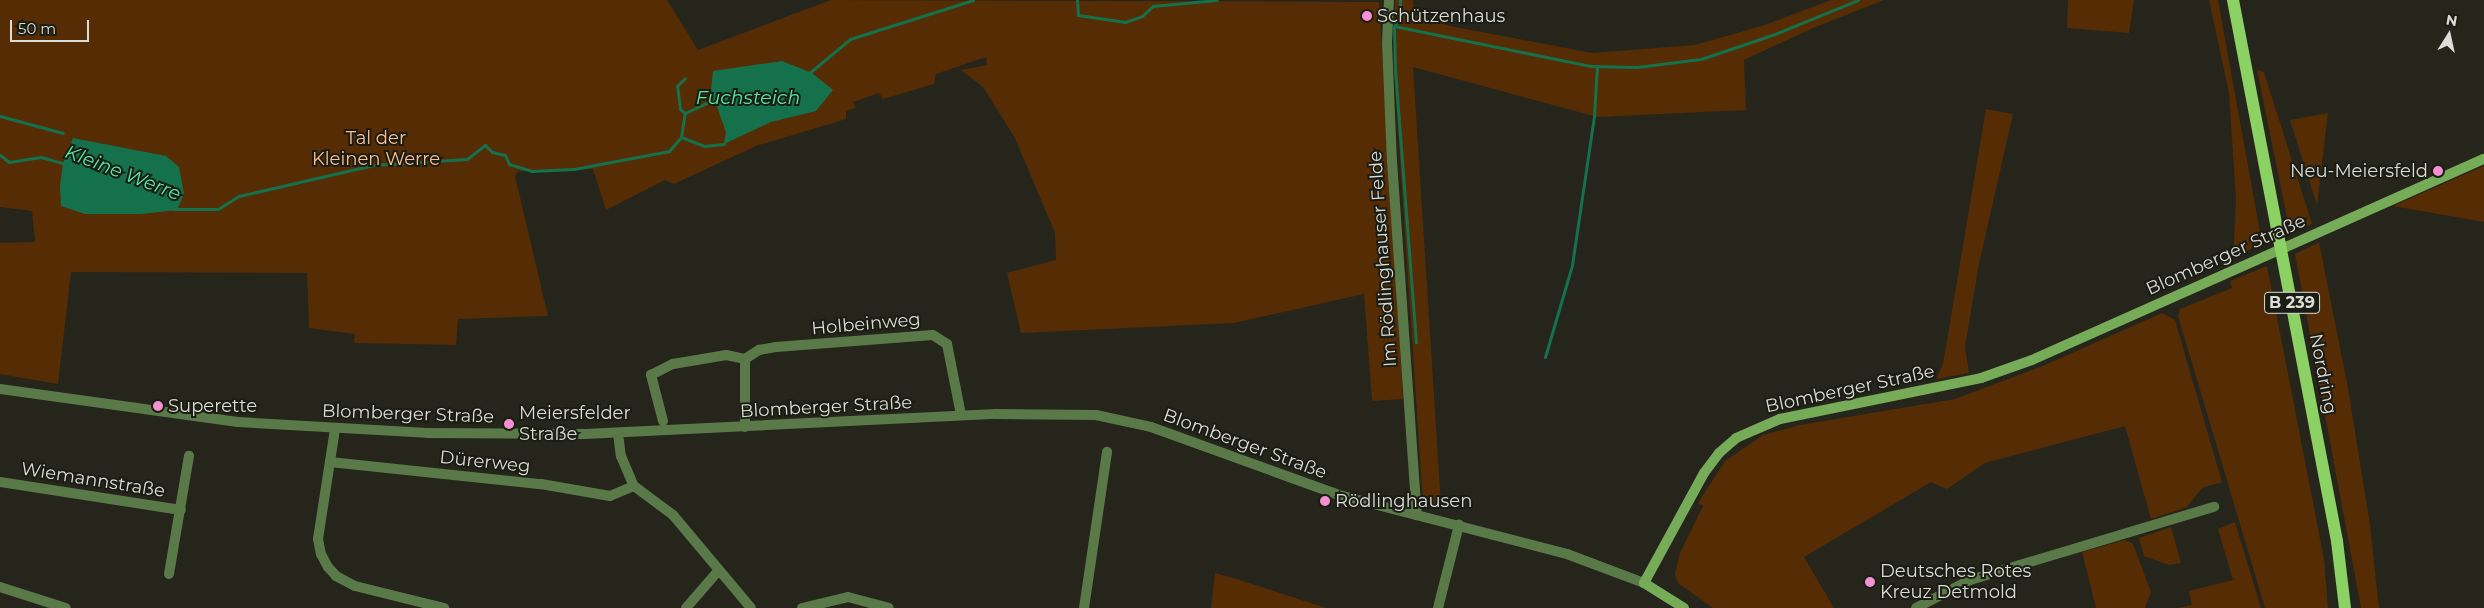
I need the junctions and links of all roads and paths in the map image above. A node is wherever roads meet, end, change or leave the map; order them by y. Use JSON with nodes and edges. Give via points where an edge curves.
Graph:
{"nodes":[{"id":1,"x":1389,"y":0,"type":"edge"},
{"id":2,"x":2233,"y":0,"type":"edge"},
{"id":3,"x":2484,"y":159,"type":"edge"},
{"id":4,"x":745,"y":359,"type":"junction"},
{"id":5,"x":0,"y":389,"type":"edge"},
{"id":6,"x":961,"y":415,"type":"junction"},
{"id":7,"x":664,"y":421,"type":"dead end"},
{"id":8,"x":745,"y":427,"type":"junction"},
{"id":9,"x":335,"y":429,"type":"junction"},
{"id":10,"x":618,"y":433,"type":"junction"},
{"id":11,"x":1107,"y":452,"type":"dead end"},
{"id":12,"x":189,"y":456,"type":"dead end"},
{"id":13,"x":330,"y":462,"type":"junction"},
{"id":14,"x":0,"y":482,"type":"edge"},
{"id":15,"x":634,"y":486,"type":"junction"},
{"id":16,"x":2214,"y":507,"type":"dead end"},
{"id":17,"x":181,"y":510,"type":"junction"},
{"id":18,"x":1417,"y":515,"type":"junction"},
{"id":19,"x":1459,"y":525,"type":"junction"},
{"id":20,"x":718,"y":570,"type":"junction"},
{"id":21,"x":169,"y":574,"type":"dead end"},
{"id":22,"x":1644,"y":583,"type":"junction"},
{"id":23,"x":0,"y":587,"type":"edge"},
{"id":24,"x":1920,"y":607,"type":"edge"},
{"id":25,"x":66,"y":608,"type":"edge"},
{"id":26,"x":444,"y":608,"type":"edge"},
{"id":27,"x":686,"y":608,"type":"edge"},
{"id":28,"x":751,"y":608,"type":"edge"},
{"id":29,"x":802,"y":608,"type":"edge"},
{"id":30,"x":889,"y":608,"type":"edge"},
{"id":31,"x":1084,"y":608,"type":"edge"},
{"id":32,"x":1438,"y":608,"type":"edge"},
{"id":33,"x":1684,"y":608,"type":"edge"},
{"id":34,"x":2345,"y":608,"type":"edge"}],
"edges":[{"from":1,"to":18,"type":"street","name":"Im Rödlinghauser Felde","via":[[1387,44],[1392,161]]},
{"from":2,"to":34,"type":"main road","name":"Nordring","number":"B 239","via":[[2335,532]]},
{"from":3,"to":22,"type":"main road","name":"Blomberger Straße","via":[[2008,369],[1954,384],[1797,414],[1746,432],[1727,445],[1708,467]]},
{"from":4,"to":6,"type":"street","name":"Holbeinweg","via":[[759,350],[933,335],[947,344]]},
{"from":4,"to":7,"type":"street","via":[[726,355],[689,359],[651,375]]},
{"from":4,"to":8,"type":"street"},
{"from":5,"to":9,"type":"street","name":"Blomberger Straße","via":[[238,422]]},
{"from":6,"to":8,"type":"street","name":"Blomberger Straße"},
{"from":6,"to":18,"type":"street","name":"Blomberger Straße","via":[[1035,413],[1111,418],[1197,443],[1292,480]]},
{"from":8,"to":10,"type":"street","name":"Blomberger Straße"},
{"from":9,"to":10,"type":"street","name":"Blomberger Straße","via":[[507,435]]},
{"from":9,"to":13,"type":"street"},
{"from":10,"to":15,"type":"street","via":[[621,456]]},
{"from":11,"to":31,"type":"street"},
{"from":12,"to":17,"type":"street","name":"Wiemannstraße"},
{"from":13,"to":15,"type":"street","name":"Dürerweg","via":[[541,484],[610,496]]},
{"from":13,"to":26,"type":"street","via":[[318,539],[328,567],[336,576],[355,586]]},
{"from":14,"to":17,"type":"street","name":"Wiemannstraße"},
{"from":15,"to":20,"type":"street","via":[[674,515]]},
{"from":16,"to":24,"type":"street","via":[[1970,580]]},
{"from":17,"to":21,"type":"street","name":"Wiemannstraße"},
{"from":18,"to":19,"type":"street","name":"Blomberger Straße"},
{"from":19,"to":22,"type":"street","name":"Blomberger Straße","via":[[1568,554]]},
{"from":19,"to":32,"type":"street"},
{"from":20,"to":27,"type":"street"},
{"from":20,"to":28,"type":"street"},
{"from":22,"to":33,"type":"main road"},
{"from":23,"to":25,"type":"street"},
{"from":29,"to":30,"type":"street","via":[[848,596]]}]}
